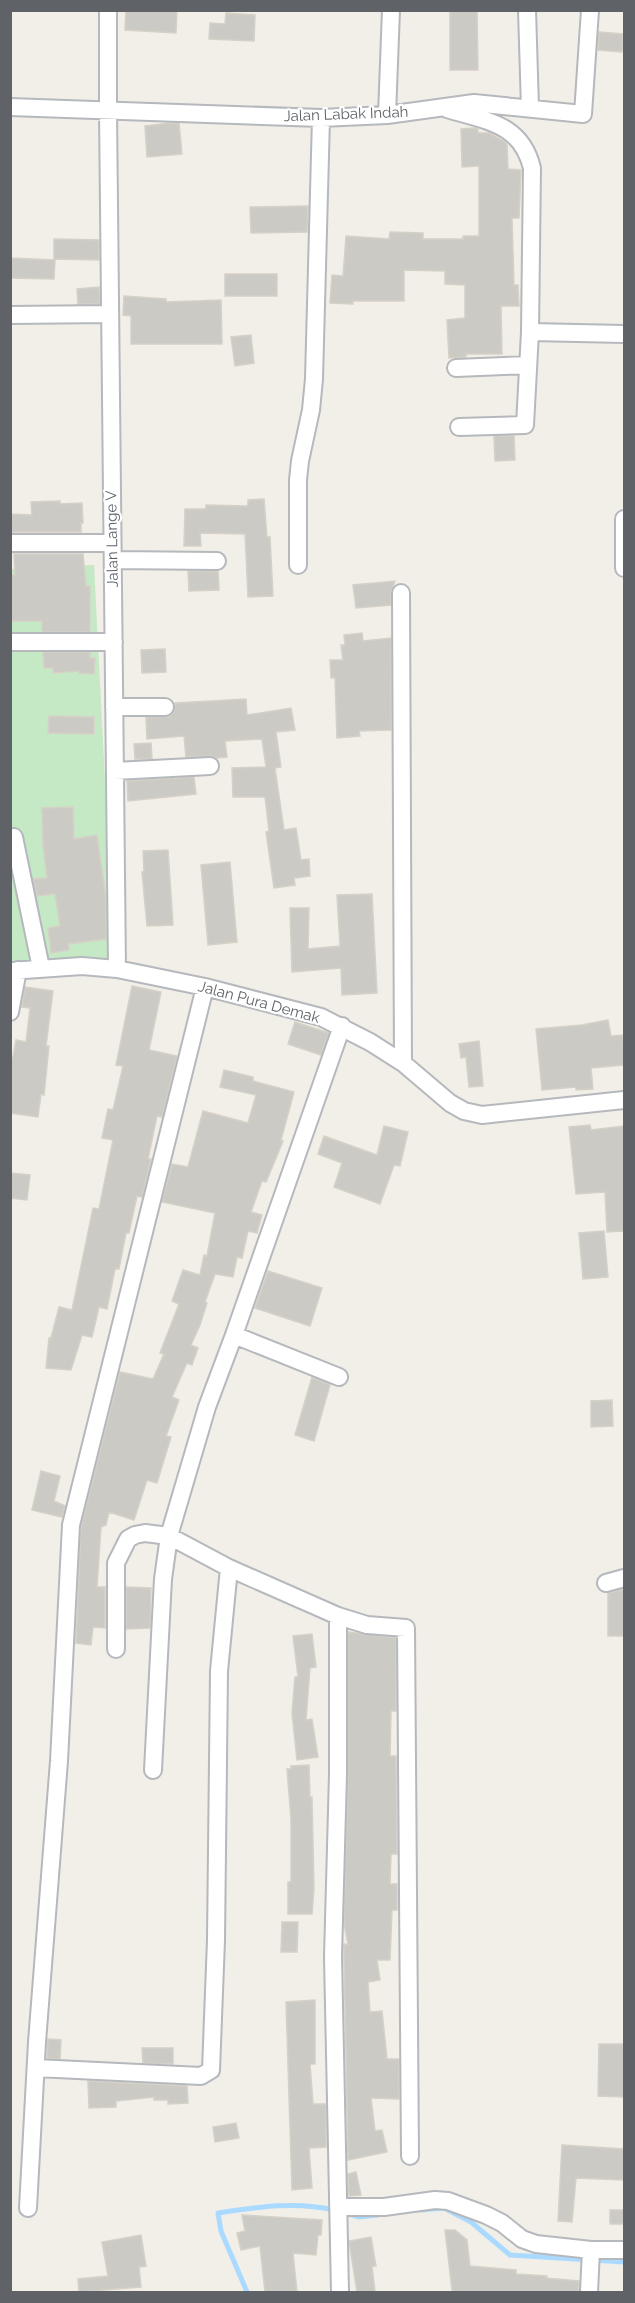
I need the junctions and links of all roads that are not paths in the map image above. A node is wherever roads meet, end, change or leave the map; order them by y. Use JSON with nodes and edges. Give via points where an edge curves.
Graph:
{"nodes":[{"id":1,"x":108,"y":10,"type":"edge"},
{"id":2,"x":391,"y":10,"type":"edge"},
{"id":3,"x":527,"y":10,"type":"edge"},
{"id":4,"x":590,"y":10,"type":"edge"},
{"id":5,"x":10,"y":107,"type":"edge"},
{"id":6,"x":443,"y":108,"type":"junction"},
{"id":7,"x":530,"y":108,"type":"junction"},
{"id":8,"x":108,"y":110,"type":"junction"},
{"id":9,"x":387,"y":115,"type":"junction"},
{"id":10,"x":321,"y":118,"type":"junction"},
{"id":11,"x":110,"y":314,"type":"junction"},
{"id":12,"x":10,"y":315,"type":"edge"},
{"id":13,"x":530,"y":332,"type":"junction"},
{"id":14,"x":624,"y":334,"type":"edge"},
{"id":15,"x":528,"y":365,"type":"junction"},
{"id":16,"x":456,"y":368,"type":"dead end"},
{"id":17,"x":459,"y":427,"type":"dead end"},
{"id":18,"x":624,"y":519,"type":"edge"},
{"id":19,"x":10,"y":543,"type":"edge"},
{"id":20,"x":112,"y":543,"type":"junction"},
{"id":21,"x":113,"y":560,"type":"junction"},
{"id":22,"x":217,"y":561,"type":"dead end"},
{"id":23,"x":298,"y":565,"type":"dead end"},
{"id":24,"x":624,"y":568,"type":"edge"},
{"id":25,"x":401,"y":592,"type":"dead end"},
{"id":26,"x":10,"y":642,"type":"edge"},
{"id":27,"x":114,"y":642,"type":"junction"},
{"id":28,"x":114,"y":707,"type":"junction"},
{"id":29,"x":165,"y":707,"type":"dead end"},
{"id":30,"x":210,"y":766,"type":"dead end"},
{"id":31,"x":115,"y":771,"type":"junction"},
{"id":32,"x":14,"y":837,"type":"dead end"},
{"id":33,"x":41,"y":968,"type":"junction"},
{"id":34,"x":117,"y":969,"type":"junction"},
{"id":35,"x":14,"y":970,"type":"edge"},
{"id":36,"x":205,"y":987,"type":"junction"},
{"id":37,"x":10,"y":1012,"type":"edge"},
{"id":38,"x":342,"y":1026,"type":"junction"},
{"id":39,"x":403,"y":1063,"type":"junction"},
{"id":40,"x":624,"y":1100,"type":"edge"},
{"id":41,"x":234,"y":1335,"type":"junction"},
{"id":42,"x":339,"y":1377,"type":"dead end"},
{"id":43,"x":169,"y":1536,"type":"junction"},
{"id":44,"x":229,"y":1568,"type":"junction"},
{"id":45,"x":624,"y":1578,"type":"edge"},
{"id":46,"x":606,"y":1583,"type":"dead end"},
{"id":47,"x":338,"y":1616,"type":"junction"},
{"id":48,"x":116,"y":1649,"type":"dead end"},
{"id":49,"x":153,"y":1770,"type":"dead end"},
{"id":50,"x":36,"y":2068,"type":"junction"},
{"id":51,"x":410,"y":2156,"type":"dead end"},
{"id":52,"x":28,"y":2208,"type":"dead end"},
{"id":53,"x":339,"y":2208,"type":"junction"},
{"id":54,"x":624,"y":2250,"type":"edge"},
{"id":55,"x":591,"y":2260,"type":"junction"},
{"id":56,"x":340,"y":2292,"type":"edge"},
{"id":57,"x":589,"y":2292,"type":"edge"}],
"edges":[{"from":1,"to":8,"type":"street","name":"Jalan Lange V"},
{"from":2,"to":9,"type":"street"},
{"from":3,"to":7,"type":"street"},
{"from":4,"to":7,"type":"street","name":"Jalan Labak Indah","via":[[582,114]]},
{"from":5,"to":8,"type":"street","name":"Jalan Labak Indah"},
{"from":6,"to":7,"type":"street","name":"Jalan Labak Indah","via":[[474,103]]},
{"from":6,"to":9,"type":"street","name":"Jalan Labak Indah"},
{"from":6,"to":13,"type":"street","via":[[504,127],[528,152],[532,192]]},
{"from":8,"to":10,"type":"street","name":"Jalan Labak Indah"},
{"from":8,"to":11,"type":"street","name":"Jalan Lange V"},
{"from":9,"to":10,"type":"street","name":"Jalan Labak Indah"},
{"from":10,"to":23,"type":"street","via":[[314,379],[298,480]]},
{"from":11,"to":12,"type":"street"},
{"from":11,"to":20,"type":"street","name":"Jalan Lange V"},
{"from":13,"to":14,"type":"street"},
{"from":13,"to":15,"type":"street"},
{"from":15,"to":16,"type":"street"},
{"from":15,"to":17,"type":"street","via":[[525,424]]},
{"from":18,"to":24,"type":"street"},
{"from":19,"to":20,"type":"street"},
{"from":20,"to":21,"type":"street","name":"Jalan Lange V"},
{"from":21,"to":22,"type":"street"},
{"from":21,"to":27,"type":"street","name":"Jalan Lange V"},
{"from":25,"to":39,"type":"street"},
{"from":26,"to":27,"type":"street"},
{"from":27,"to":28,"type":"street","name":"Jalan Lange V"},
{"from":28,"to":29,"type":"street"},
{"from":28,"to":31,"type":"street","name":"Jalan Lange V"},
{"from":30,"to":31,"type":"street"},
{"from":31,"to":34,"type":"street","name":"Jalan Lange V"},
{"from":32,"to":33,"type":"street"},
{"from":33,"to":34,"type":"street","name":"Jalan Pura Demak"},
{"from":33,"to":35,"type":"street","name":"Jalan Pura Demak"},
{"from":34,"to":36,"type":"street","name":"Jalan Pura Demak"},
{"from":35,"to":37,"type":"street"},
{"from":36,"to":38,"type":"street","name":"Jalan Pura Demak"},
{"from":36,"to":50,"type":"street","via":[[71,1525],[59,1761]]},
{"from":38,"to":39,"type":"street","name":"Jalan Pura Demak"},
{"from":38,"to":41,"type":"street"},
{"from":39,"to":40,"type":"street","name":"Jalan Pura Demak","via":[[450,1103],[482,1115]]},
{"from":41,"to":42,"type":"street"},
{"from":41,"to":43,"type":"street","via":[[207,1407]]},
{"from":43,"to":44,"type":"street"},
{"from":43,"to":48,"type":"street","via":[[135,1535],[121,1550],[116,1563]]},
{"from":43,"to":49,"type":"street","via":[[163,1579]]},
{"from":44,"to":47,"type":"street"},
{"from":44,"to":50,"type":"street","via":[[219,1671],[211,2070],[201,2076]]},
{"from":45,"to":46,"type":"street"},
{"from":47,"to":51,"type":"street","via":[[367,1625],[406,1629]]},
{"from":47,"to":53,"type":"street","via":[[333,1957]]},
{"from":50,"to":52,"type":"street"},
{"from":53,"to":55,"type":"street","via":[[448,2201],[502,2223],[522,2239]]},
{"from":53,"to":56,"type":"street"},
{"from":54,"to":55,"type":"street"},
{"from":55,"to":57,"type":"street"}]}
